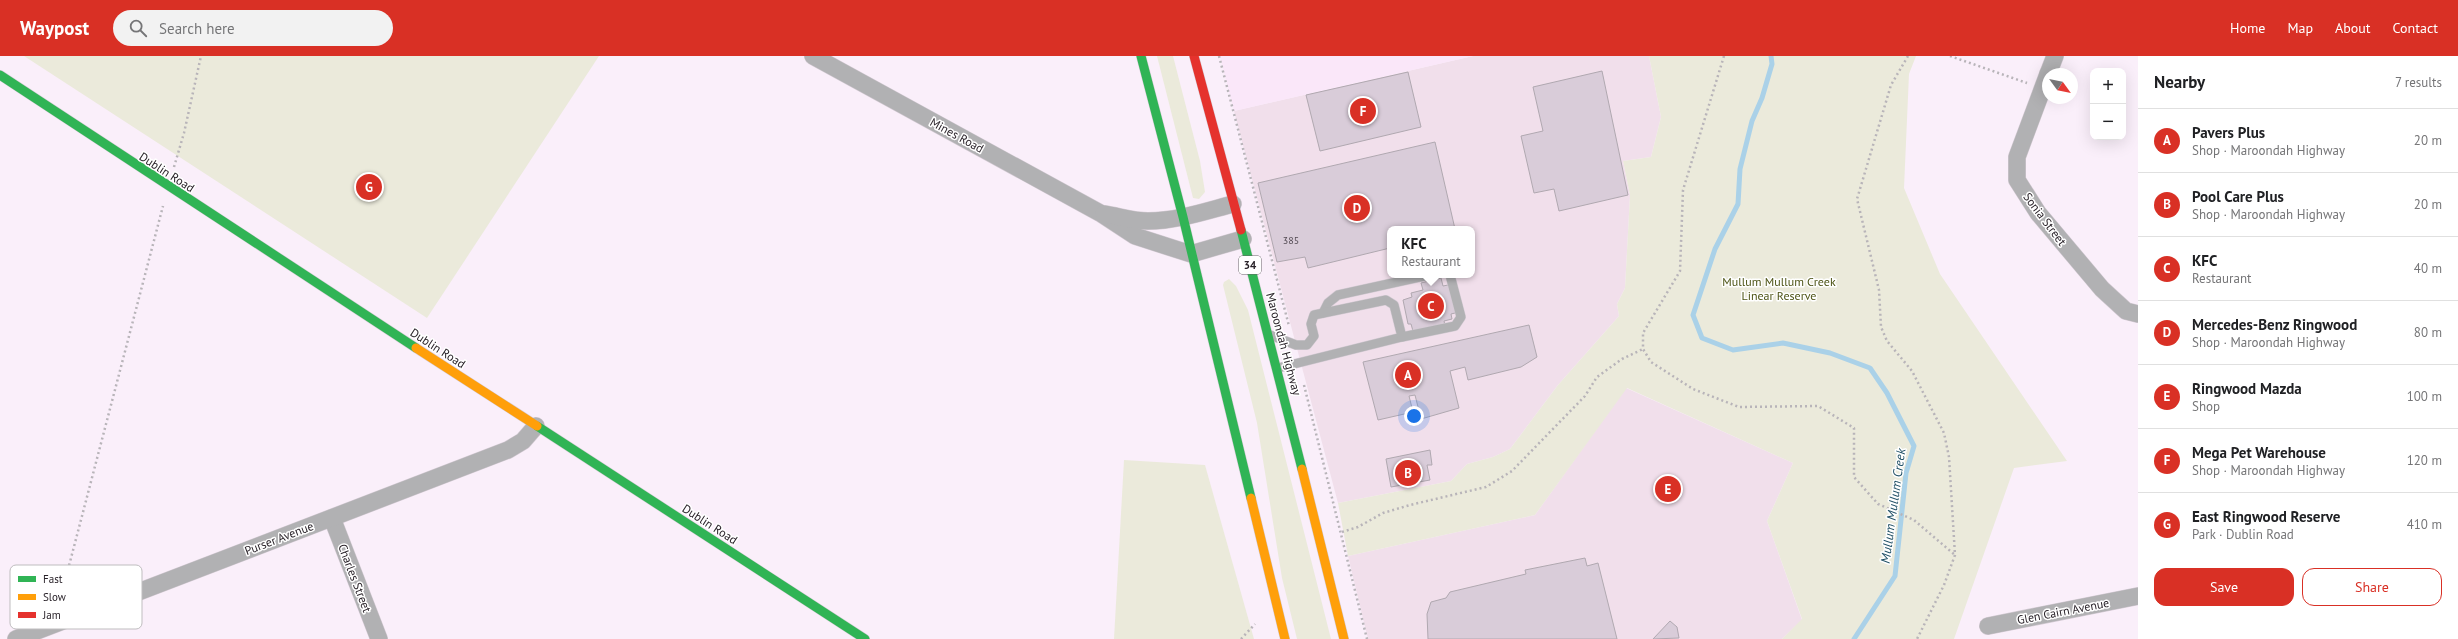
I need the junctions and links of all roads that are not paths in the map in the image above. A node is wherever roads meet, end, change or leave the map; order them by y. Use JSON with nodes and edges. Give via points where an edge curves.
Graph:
{"nodes":[{"id":1,"x":813,"y":56,"type":"edge"},
{"id":2,"x":1141,"y":56,"type":"edge"},
{"id":3,"x":1194,"y":56,"type":"edge"},
{"id":4,"x":2056,"y":56,"type":"edge"},
{"id":5,"x":2051,"y":68,"type":"edge"},
{"id":6,"x":0,"y":76,"type":"edge"},
{"id":7,"x":2042,"y":90,"type":"edge"},
{"id":8,"x":1234,"y":204,"type":"junction"},
{"id":9,"x":1100,"y":213,"type":"junction"},
{"id":10,"x":1183,"y":217,"type":"junction"},
{"id":11,"x":1243,"y":239,"type":"junction"},
{"id":12,"x":1191,"y":254,"type":"junction"},
{"id":13,"x":1415,"y":278,"type":"edge"},
{"id":14,"x":1451,"y":278,"type":"edge"},
{"id":15,"x":1323,"y":313,"type":"junction"},
{"id":16,"x":2138,"y":314,"type":"edge"},
{"id":17,"x":1269,"y":334,"type":"junction"},
{"id":18,"x":1402,"y":338,"type":"junction"},
{"id":19,"x":1278,"y":368,"type":"junction"},
{"id":20,"x":536,"y":426,"type":"junction"},
{"id":21,"x":332,"y":518,"type":"junction"},
{"id":22,"x":142,"y":590,"type":"edge"},
{"id":23,"x":2138,"y":596,"type":"edge"},
{"id":24,"x":1988,"y":626,"type":"dead end"},
{"id":25,"x":42,"y":629,"type":"edge"},
{"id":26,"x":18,"y":639,"type":"edge"},
{"id":27,"x":379,"y":639,"type":"edge"},
{"id":28,"x":865,"y":639,"type":"edge"},
{"id":29,"x":1285,"y":639,"type":"edge"},
{"id":30,"x":1344,"y":639,"type":"edge"}],
"edges":[{"from":1,"to":9,"type":"street","name":"Mines Road"},
{"from":2,"to":10,"type":"main road"},
{"from":3,"to":8,"type":"main road","name":"Maroondah Highway","number":"34"},
{"from":4,"to":5,"type":"street","name":"Sonia Street"},
{"from":6,"to":20,"type":"main road","name":"Dublin Road"},
{"from":7,"to":16,"type":"street","name":"Sonia Street","via":[[2017,157],[2017,180],[2038,213],[2102,289],[2126,311]]},
{"from":8,"to":10,"type":"street","name":"Mines Road"},
{"from":8,"to":11,"type":"main road","name":"Maroondah Highway","number":"34"},
{"from":9,"to":10,"type":"street","name":"Mines Road","via":[[1146,221]]},
{"from":9,"to":12,"type":"street","name":"Mines Road","via":[[1135,236]]},
{"from":10,"to":12,"type":"main road"},
{"from":11,"to":12,"type":"street"},
{"from":11,"to":17,"type":"main road","name":"Maroondah Highway","number":"34"},
{"from":12,"to":29,"type":"main road"},
{"from":13,"to":15,"type":"lane","via":[[1338,295],[1328,303]]},
{"from":14,"to":18,"type":"lane","via":[[1461,317],[1459,323]]},
{"from":15,"to":17,"type":"lane","via":[[1314,315],[1311,324],[1314,336],[1307,345],[1296,345]]},
{"from":15,"to":18,"type":"lane","via":[[1386,300],[1394,305]]},
{"from":17,"to":19,"type":"main road","name":"Maroondah Highway","number":"34"},
{"from":18,"to":19,"type":"lane"},
{"from":19,"to":30,"type":"main road","name":"Maroondah Highway","number":"34"},
{"from":20,"to":21,"type":"street","name":"Purser Avenue","via":[[524,441],[508,450]]},
{"from":20,"to":28,"type":"main road","name":"Dublin Road"},
{"from":21,"to":22,"type":"street","name":"Purser Avenue"},
{"from":21,"to":27,"type":"street","name":"Charles Street"},
{"from":23,"to":24,"type":"street","name":"Glen Cairn Avenue"},
{"from":25,"to":26,"type":"street","name":"Purser Avenue"}]}
